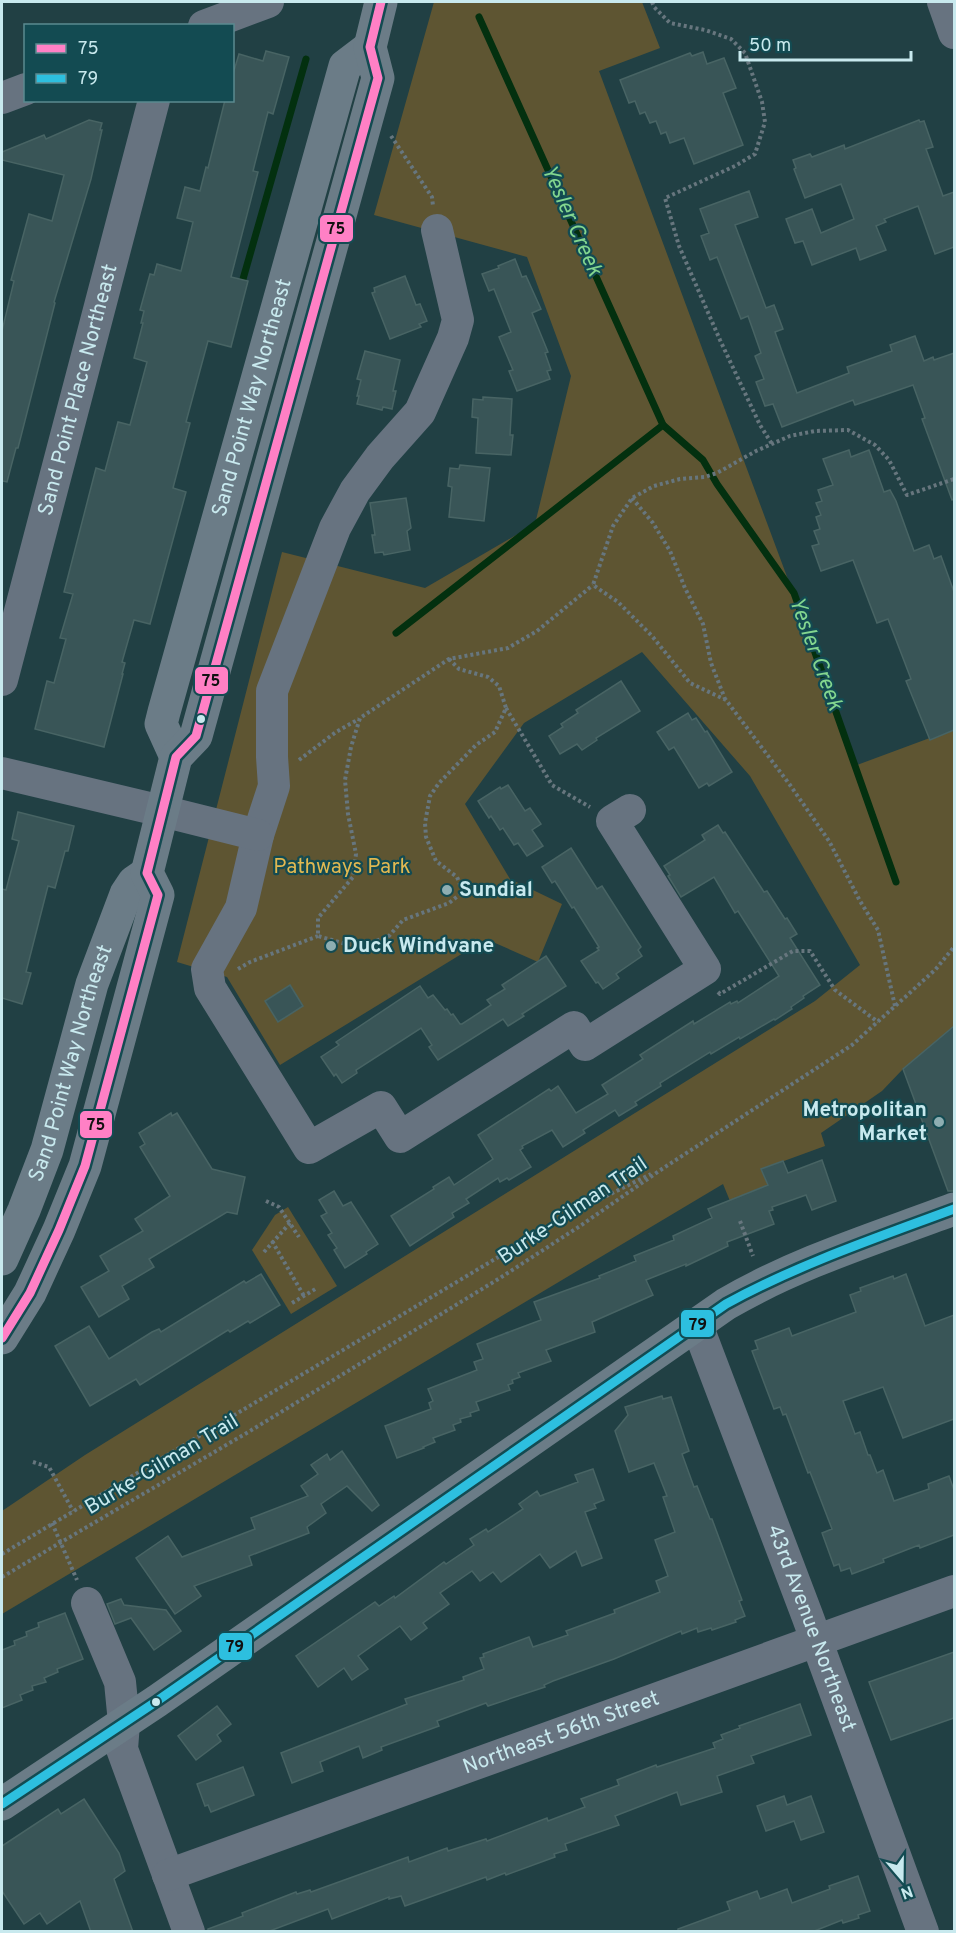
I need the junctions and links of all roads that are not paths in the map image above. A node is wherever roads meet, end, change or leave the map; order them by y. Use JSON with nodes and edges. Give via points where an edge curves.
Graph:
{"nodes":[{"id":1,"x":268,"y":2,"type":"edge"},
{"id":2,"x":381,"y":2,"type":"edge"},
{"id":3,"x":943,"y":2,"type":"edge"},
{"id":4,"x":209,"y":24,"type":"edge"},
{"id":5,"x":954,"y":33,"type":"edge"},
{"id":6,"x":370,"y":47,"type":"junction"},
{"id":7,"x":24,"y":90,"type":"edge"},
{"id":8,"x":2,"y":98,"type":"edge"},
{"id":9,"x":153,"y":102,"type":"edge"},
{"id":10,"x":437,"y":230,"type":"road end"},
{"id":11,"x":2,"y":680,"type":"edge"},
{"id":12,"x":176,"y":757,"type":"junction"},
{"id":13,"x":2,"y":773,"type":"edge"},
{"id":14,"x":162,"y":811,"type":"junction"},
{"id":15,"x":621,"y":815,"type":"road end"},
{"id":16,"x":258,"y":835,"type":"junction"},
{"id":17,"x":147,"y":873,"type":"junction"},
{"id":18,"x":954,"y":1209,"type":"edge"},
{"id":19,"x":2,"y":1259,"type":"edge"},
{"id":20,"x":697,"y":1325,"type":"junction"},
{"id":21,"x":2,"y":1338,"type":"edge"},
{"id":22,"x":954,"y":1591,"type":"edge"},
{"id":23,"x":87,"y":1603,"type":"road end"},
{"id":24,"x":816,"y":1641,"type":"junction"},
{"id":25,"x":124,"y":1724,"type":"junction"},
{"id":26,"x":2,"y":1804,"type":"edge"},
{"id":27,"x":168,"y":1875,"type":"junction"},
{"id":28,"x":189,"y":1932,"type":"edge"},
{"id":29,"x":923,"y":1932,"type":"edge"}],
"edges":[{"from":1,"to":4,"type":"street"},
{"from":2,"to":6,"type":"main road","name":"Sand Point Way Northeast"},
{"from":3,"to":5,"type":"street"},
{"from":6,"to":12,"type":"main road","name":"Sand Point Way Northeast","via":[[378,78],[370,108],[196,736]]},
{"from":6,"to":12,"type":"main road","name":"Sand Point Way Northeast","via":[[345,66],[164,712],[161,724]]},
{"from":7,"to":8,"type":"street"},
{"from":9,"to":11,"type":"street","name":"Sand Point Place Northeast"},
{"from":10,"to":16,"type":"street","via":[[458,320],[453,338],[420,412],[380,457],[334,528],[272,691],[274,786]]},
{"from":12,"to":14,"type":"main road","name":"Sand Point Way Northeast"},
{"from":13,"to":14,"type":"street"},
{"from":14,"to":16,"type":"street"},
{"from":14,"to":17,"type":"main road","name":"Sand Point Way Northeast"},
{"from":15,"to":16,"type":"street","via":[[705,969],[585,1045],[574,1027],[400,1137],[381,1107],[309,1148],[210,988],[207,969],[241,908]]},
{"from":17,"to":19,"type":"main road","name":"Sand Point Way Northeast","via":[[126,894],[92,984],[47,1150]]},
{"from":17,"to":21,"type":"main road","name":"Sand Point Way Northeast","via":[[158,895],[85,1166],[30,1293]]},
{"from":18,"to":20,"type":"main road","via":[[787,1272],[735,1299]]},
{"from":20,"to":24,"type":"street","name":"43rd Avenue Northeast"},
{"from":20,"to":25,"type":"main road"},
{"from":22,"to":24,"type":"street","name":"Northeast 56th Street"},
{"from":23,"to":25,"type":"street","via":[[120,1682]]},
{"from":24,"to":27,"type":"street","name":"Northeast 56th Street"},
{"from":24,"to":29,"type":"street","name":"43rd Avenue Northeast"},
{"from":25,"to":26,"type":"main road"},
{"from":25,"to":27,"type":"street","via":[[122,1749]]},
{"from":27,"to":28,"type":"street"}]}
